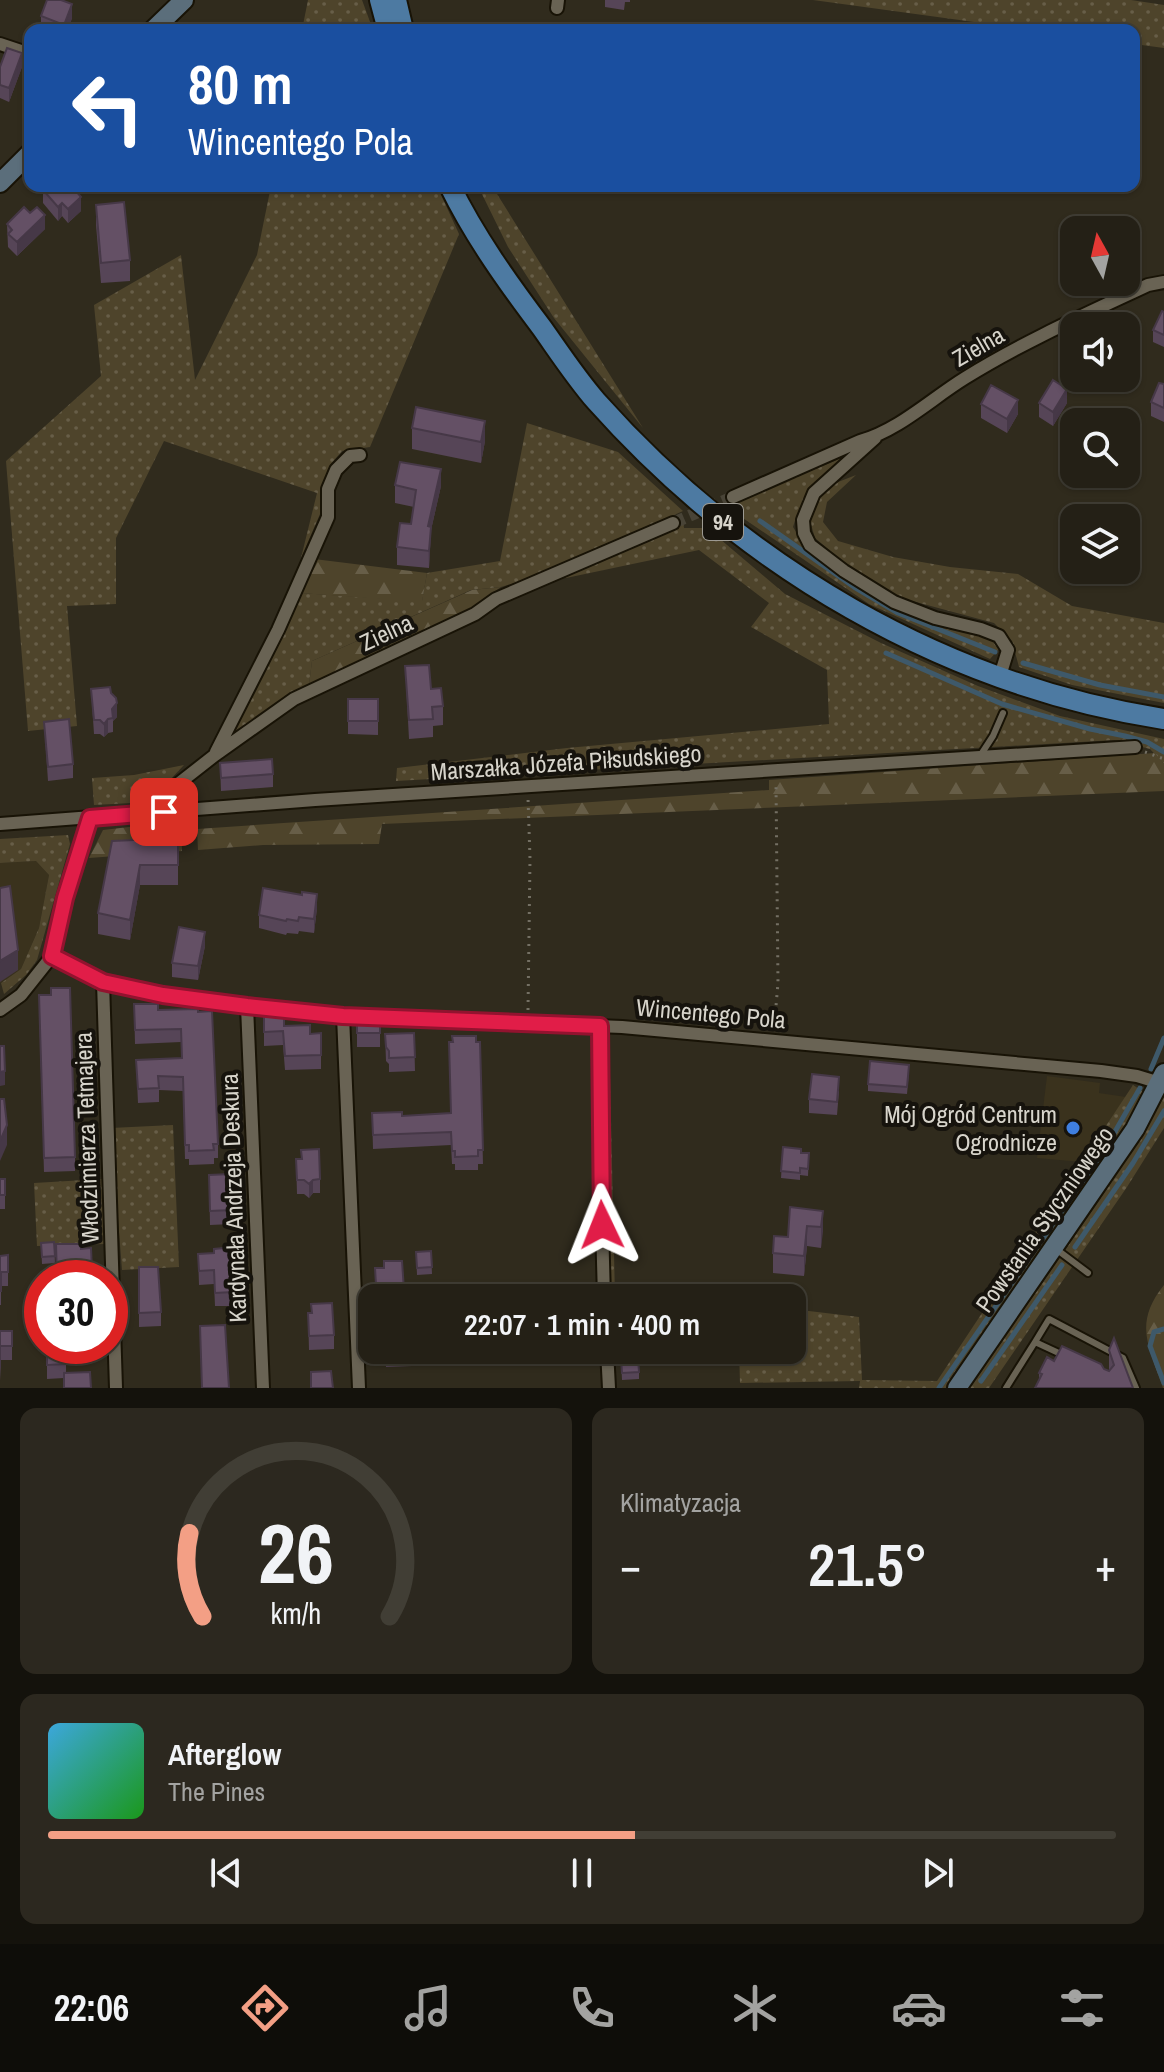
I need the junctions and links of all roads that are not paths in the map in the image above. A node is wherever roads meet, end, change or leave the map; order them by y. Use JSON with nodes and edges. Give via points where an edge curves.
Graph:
{"nodes":[{"id":1,"x":184,"y":0,"type":"edge"},
{"id":2,"x":380,"y":0,"type":"edge"},
{"id":3,"x":396,"y":0,"type":"edge"},
{"id":4,"x":159,"y":24,"type":"edge"},
{"id":5,"x":386,"y":24,"type":"edge"},
{"id":6,"x":402,"y":24,"type":"edge"},
{"id":7,"x":0,"y":44,"type":"edge"},
{"id":8,"x":24,"y":52,"type":"edge"},
{"id":9,"x":24,"y":159,"type":"edge"},
{"id":10,"x":0,"y":183,"type":"edge"},
{"id":11,"x":453,"y":192,"type":"edge"},
{"id":12,"x":468,"y":192,"type":"edge"},
{"id":13,"x":1164,"y":282,"type":"edge"},
{"id":14,"x":511,"y":287,"type":"junction"},
{"id":15,"x":877,"y":436,"type":"junction"},
{"id":16,"x":360,"y":455,"type":"dead end"},
{"id":17,"x":733,"y":497,"type":"tunnel mouth"},
{"id":18,"x":673,"y":523,"type":"tunnel mouth"},
{"id":19,"x":1000,"y":676,"type":"junction"},
{"id":20,"x":1003,"y":713,"type":"dead end"},
{"id":21,"x":1160,"y":721,"type":"edge"},
{"id":22,"x":1135,"y":747,"type":"road end"},
{"id":23,"x":215,"y":755,"type":"junction"},
{"id":24,"x":979,"y":758,"type":"junction"},
{"id":25,"x":138,"y":815,"type":"junction"},
{"id":26,"x":90,"y":818,"type":"junction"},
{"id":27,"x":0,"y":824,"type":"edge"},
{"id":28,"x":52,"y":956,"type":"junction"},
{"id":29,"x":103,"y":982,"type":"junction"},
{"id":30,"x":247,"y":1006,"type":"junction"},
{"id":31,"x":0,"y":1010,"type":"edge"},
{"id":32,"x":343,"y":1016,"type":"junction"},
{"id":33,"x":600,"y":1026,"type":"junction"},
{"id":34,"x":1162,"y":1078,"type":"edge"},
{"id":35,"x":1055,"y":1248,"type":"junction"},
{"id":36,"x":1088,"y":1273,"type":"dead end"},
{"id":37,"x":604,"y":1284,"type":"edge"},
{"id":38,"x":1035,"y":1342,"type":"junction"},
{"id":39,"x":1075,"y":1360,"type":"edge"},
{"id":40,"x":608,"y":1364,"type":"edge"},
{"id":41,"x":116,"y":1388,"type":"edge"},
{"id":42,"x":263,"y":1388,"type":"edge"},
{"id":43,"x":359,"y":1388,"type":"edge"},
{"id":44,"x":609,"y":1388,"type":"edge"},
{"id":45,"x":957,"y":1388,"type":"edge"},
{"id":46,"x":1006,"y":1388,"type":"edge"},
{"id":47,"x":1136,"y":1388,"type":"edge"}],
"edges":[{"from":1,"to":4,"type":"main road"},
{"from":2,"to":5,"type":"main road"},
{"from":3,"to":6,"type":"main road"},
{"from":7,"to":8,"type":"street"},
{"from":9,"to":10,"type":"main road"},
{"from":11,"to":14,"type":"main road","number":"94"},
{"from":12,"to":14,"type":"main road","number":"94"},
{"from":13,"to":15,"type":"street","name":"Zielna","via":[[1025,344]]},
{"from":14,"to":19,"type":"main road","number":"94","via":[[595,399],[696,501],[827,596],[895,633]]},
{"from":15,"to":17,"type":"street","name":"Zielna"},
{"from":15,"to":19,"type":"street","via":[[814,493],[803,520],[810,545],[894,602],[999,636],[1008,650]]},
{"from":16,"to":23,"type":"street","via":[[350,456],[336,470],[328,489],[328,517]]},
{"from":18,"to":23,"type":"street","name":"Zielna","via":[[496,599],[475,614],[294,699]]},
{"from":19,"to":21,"type":"main road","number":"94"},
{"from":20,"to":24,"type":"lane"},
{"from":22,"to":24,"type":"street","name":"Marszałka Józefa Piłsudskiego"},
{"from":23,"to":25,"type":"street","name":"Zielna"},
{"from":24,"to":25,"type":"street","name":"Marszałka Józefa Piłsudskiego"},
{"from":25,"to":26,"type":"street","name":"Marszałka Józefa Piłsudskiego"},
{"from":26,"to":27,"type":"street","name":"Marszałka Józefa Piłsudskiego"},
{"from":26,"to":28,"type":"street"},
{"from":28,"to":29,"type":"street","name":"Wincentego Pola"},
{"from":28,"to":31,"type":"street","via":[[21,995]]},
{"from":29,"to":30,"type":"street","name":"Wincentego Pola"},
{"from":29,"to":41,"type":"street","name":"Włodzimierza Tetmajera"},
{"from":30,"to":32,"type":"street","name":"Wincentego Pola"},
{"from":30,"to":42,"type":"street","name":"Kardynała Andrzeja Deskura"},
{"from":32,"to":33,"type":"street","name":"Wincentego Pola"},
{"from":32,"to":43,"type":"street"},
{"from":33,"to":34,"type":"street","name":"Wincentego Pola"},
{"from":33,"to":37,"type":"street"},
{"from":34,"to":35,"type":"main road","name":"Powstania Styczniowego","via":[[1135,1129]]},
{"from":35,"to":36,"type":"lane"},
{"from":35,"to":45,"type":"main road","name":"Powstania Styczniowego"},
{"from":38,"to":39,"type":"lane"},
{"from":38,"to":46,"type":"lane"},
{"from":38,"to":47,"type":"lane","via":[[1049,1319],[1123,1358]]},
{"from":40,"to":44,"type":"street"}]}
